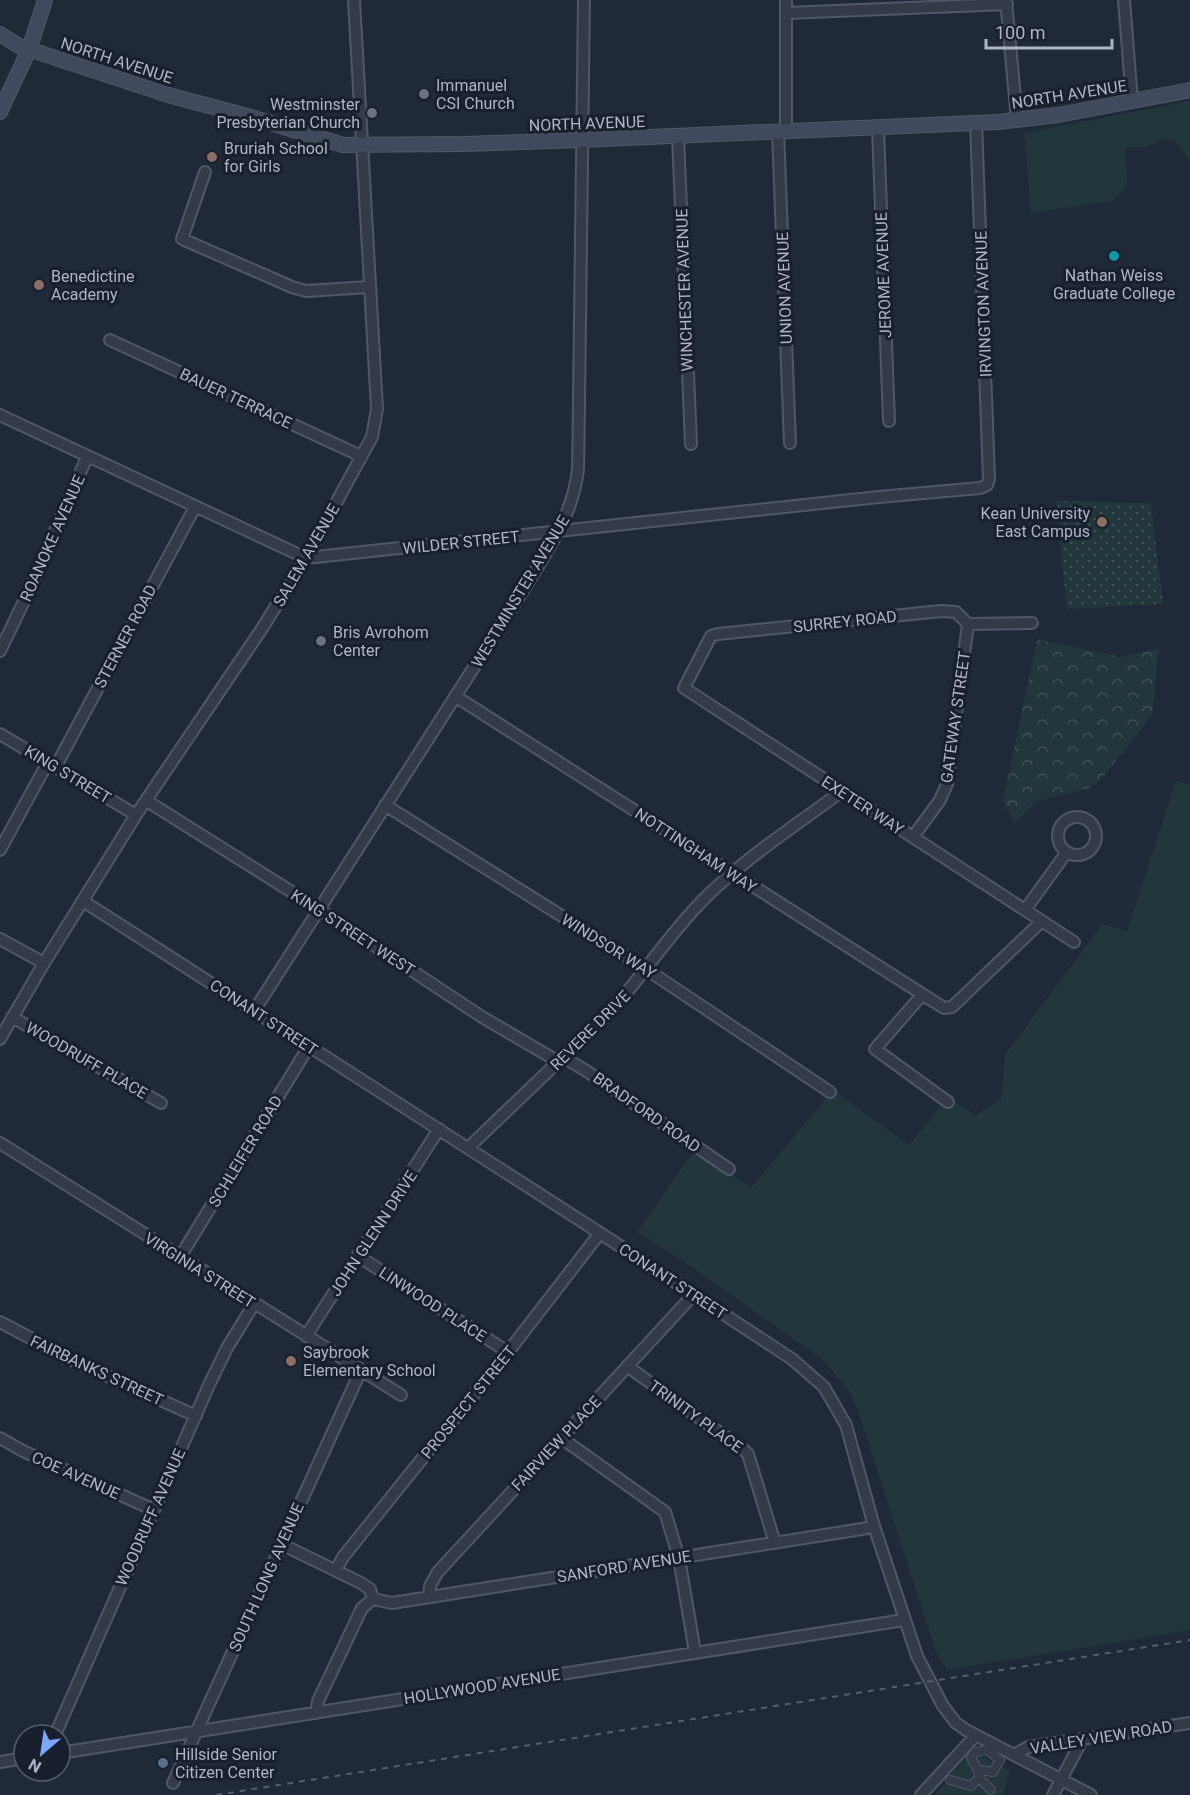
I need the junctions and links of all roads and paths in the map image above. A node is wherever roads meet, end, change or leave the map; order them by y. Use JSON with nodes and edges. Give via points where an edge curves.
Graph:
{"nodes":[{"id":1,"x":45,"y":0,"type":"edge"},
{"id":2,"x":354,"y":0,"type":"edge"},
{"id":3,"x":584,"y":0,"type":"edge"},
{"id":4,"x":786,"y":0,"type":"edge"},
{"id":5,"x":1124,"y":0,"type":"edge"},
{"id":6,"x":1006,"y":2,"type":"edge"},
{"id":7,"x":786,"y":13,"type":"junction"},
{"id":8,"x":0,"y":34,"type":"edge"},
{"id":9,"x":29,"y":50,"type":"junction"},
{"id":10,"x":1190,"y":90,"type":"edge"},
{"id":11,"x":1132,"y":101,"type":"junction"},
{"id":12,"x":0,"y":112,"type":"edge"},
{"id":13,"x":1017,"y":120,"type":"junction"},
{"id":14,"x":976,"y":122,"type":"junction"},
{"id":15,"x":878,"y":129,"type":"junction"},
{"id":16,"x":782,"y":132,"type":"junction"},
{"id":17,"x":678,"y":137,"type":"junction"},
{"id":18,"x":581,"y":140,"type":"junction"},
{"id":19,"x":362,"y":145,"type":"junction"},
{"id":20,"x":206,"y":172,"type":"dead end"},
{"id":21,"x":369,"y":287,"type":"junction"},
{"id":22,"x":110,"y":340,"type":"dead end"},
{"id":23,"x":0,"y":415,"type":"edge"},
{"id":24,"x":889,"y":421,"type":"dead end"},
{"id":25,"x":790,"y":443,"type":"dead end"},
{"id":26,"x":691,"y":444,"type":"dead end"},
{"id":27,"x":361,"y":456,"type":"junction"},
{"id":28,"x":87,"y":457,"type":"junction"},
{"id":29,"x":987,"y":485,"type":"joint"},
{"id":30,"x":195,"y":507,"type":"junction"},
{"id":31,"x":559,"y":531,"type":"junction"},
{"id":32,"x":306,"y":558,"type":"junction"},
{"id":33,"x":1032,"y":623,"type":"dead end"},
{"id":34,"x":968,"y":624,"type":"junction"},
{"id":35,"x":0,"y":651,"type":"edge"},
{"id":36,"x":684,"y":688,"type":"joint"},
{"id":37,"x":455,"y":696,"type":"junction"},
{"id":38,"x":0,"y":734,"type":"edge"},
{"id":39,"x":52,"y":764,"type":"junction"},
{"id":40,"x":842,"y":791,"type":"junction"},
{"id":41,"x":147,"y":801,"type":"junction"},
{"id":42,"x":385,"y":805,"type":"junction"},
{"id":43,"x":136,"y":815,"type":"junction"},
{"id":44,"x":913,"y":837,"type":"junction"},
{"id":45,"x":0,"y":850,"type":"edge"},
{"id":46,"x":1067,"y":852,"type":"dead end"},
{"id":47,"x":733,"y":874,"type":"junction"},
{"id":48,"x":82,"y":901,"type":"junction"},
{"id":49,"x":319,"y":909,"type":"junction"},
{"id":50,"x":1025,"y":910,"type":"junction"},
{"id":51,"x":1042,"y":921,"type":"junction"},
{"id":52,"x":0,"y":939,"type":"edge"},
{"id":53,"x":1074,"y":942,"type":"dead end"},
{"id":54,"x":44,"y":963,"type":"junction"},
{"id":55,"x":646,"y":969,"type":"junction"},
{"id":56,"x":922,"y":995,"type":"junction"},
{"id":57,"x":254,"y":1011,"type":"junction"},
{"id":58,"x":12,"y":1017,"type":"junction"},
{"id":59,"x":0,"y":1039,"type":"edge"},
{"id":60,"x":309,"y":1046,"type":"junction"},
{"id":61,"x":561,"y":1060,"type":"junction"},
{"id":62,"x":830,"y":1092,"type":"dead end"},
{"id":63,"x":948,"y":1102,"type":"dead end"},
{"id":64,"x":161,"y":1103,"type":"dead end"},
{"id":65,"x":440,"y":1129,"type":"junction"},
{"id":66,"x":0,"y":1143,"type":"edge"},
{"id":67,"x":469,"y":1147,"type":"junction"},
{"id":68,"x":729,"y":1169,"type":"dead end"},
{"id":69,"x":600,"y":1233,"type":"junction"},
{"id":70,"x":358,"y":1256,"type":"junction"},
{"id":71,"x":180,"y":1257,"type":"junction"},
{"id":72,"x":694,"y":1294,"type":"junction"},
{"id":73,"x":254,"y":1304,"type":"junction"},
{"id":74,"x":0,"y":1322,"type":"edge"},
{"id":75,"x":306,"y":1336,"type":"junction"},
{"id":76,"x":508,"y":1352,"type":"junction"},
{"id":77,"x":627,"y":1366,"type":"junction"},
{"id":78,"x":361,"y":1370,"type":"junction"},
{"id":79,"x":401,"y":1395,"type":"dead end"},
{"id":80,"x":196,"y":1416,"type":"junction"},
{"id":81,"x":560,"y":1437,"type":"junction"},
{"id":82,"x":0,"y":1438,"type":"edge"},
{"id":83,"x":154,"y":1510,"type":"junction"},
{"id":84,"x":874,"y":1526,"type":"junction"},
{"id":85,"x":775,"y":1542,"type":"junction"},
{"id":86,"x":281,"y":1545,"type":"junction"},
{"id":87,"x":679,"y":1558,"type":"junction"},
{"id":88,"x":336,"y":1570,"type":"junction"},
{"id":89,"x":429,"y":1597,"type":"junction"},
{"id":90,"x":373,"y":1599,"type":"junction"},
{"id":91,"x":904,"y":1620,"type":"junction"},
{"id":92,"x":695,"y":1652,"type":"junction"},
{"id":93,"x":316,"y":1713,"type":"junction"},
{"id":94,"x":61,"y":1723,"type":"edge"},
{"id":95,"x":1190,"y":1723,"type":"edge"},
{"id":96,"x":196,"y":1731,"type":"junction"},
{"id":97,"x":976,"y":1735,"type":"junction"},
{"id":98,"x":1082,"y":1740,"type":"junction"},
{"id":99,"x":72,"y":1751,"type":"edge"},
{"id":100,"x":1014,"y":1755,"type":"junction"},
{"id":101,"x":950,"y":1780,"type":"dead end"},
{"id":102,"x":1061,"y":1780,"type":"junction"},
{"id":103,"x":173,"y":1783,"type":"dead end"},
{"id":104,"x":991,"y":1790,"type":"dead end"},
{"id":105,"x":921,"y":1795,"type":"edge"},
{"id":106,"x":1053,"y":1795,"type":"edge"},
{"id":107,"x":1091,"y":1795,"type":"edge"}],
"edges":[{"from":1,"to":9,"type":"main road"},
{"from":2,"to":19,"type":"street","name":"SALEM AVENUE"},
{"from":3,"to":18,"type":"street","name":"WESTMINSTER AVENUE"},
{"from":4,"to":7,"type":"street","name":"UNION AVENUE"},
{"from":5,"to":11,"type":"street"},
{"from":6,"to":7,"type":"street"},
{"from":6,"to":13,"type":"street"},
{"from":7,"to":16,"type":"street","name":"UNION AVENUE"},
{"from":8,"to":9,"type":"main road","name":"NORTH AVENUE"},
{"from":9,"to":12,"type":"main road"},
{"from":9,"to":19,"type":"main road","name":"NORTH AVENUE","via":[[343,145]]},
{"from":10,"to":11,"type":"main road","name":"NORTH AVENUE"},
{"from":11,"to":13,"type":"main road","name":"NORTH AVENUE"},
{"from":13,"to":14,"type":"main road","name":"NORTH AVENUE"},
{"from":14,"to":15,"type":"main road","name":"NORTH AVENUE"},
{"from":14,"to":29,"type":"street","name":"IRVINGTON AVENUE"},
{"from":15,"to":16,"type":"main road","name":"NORTH AVENUE"},
{"from":15,"to":24,"type":"street","name":"JEROME AVENUE"},
{"from":16,"to":17,"type":"main road","name":"NORTH AVENUE"},
{"from":16,"to":25,"type":"street","name":"UNION AVENUE"},
{"from":17,"to":18,"type":"main road","name":"NORTH AVENUE"},
{"from":17,"to":26,"type":"street","name":"WINCHESTER AVENUE"},
{"from":18,"to":19,"type":"main road","name":"NORTH AVENUE"},
{"from":18,"to":31,"type":"street","name":"WESTMINSTER AVENUE","via":[[578,470],[570,508]]},
{"from":19,"to":21,"type":"street","name":"SALEM AVENUE"},
{"from":20,"to":21,"type":"street","via":[[182,239],[306,291]]},
{"from":21,"to":27,"type":"street","name":"SALEM AVENUE","via":[[376,409],[372,437]]},
{"from":22,"to":27,"type":"street","name":"BAUER TERRACE"},
{"from":23,"to":28,"type":"street"},
{"from":27,"to":32,"type":"street","name":"SALEM AVENUE"},
{"from":28,"to":30,"type":"street"},
{"from":28,"to":35,"type":"street","name":"ROANOKE AVENUE"},
{"from":29,"to":31,"type":"street","name":"WILDER STREET"},
{"from":30,"to":32,"type":"street"},
{"from":30,"to":39,"type":"street","name":"STERNER ROAD"},
{"from":31,"to":32,"type":"street","name":"WILDER STREET"},
{"from":31,"to":37,"type":"street","name":"WESTMINSTER AVENUE"},
{"from":32,"to":41,"type":"street","name":"SALEM AVENUE"},
{"from":33,"to":34,"type":"street","name":"SURREY ROAD"},
{"from":34,"to":36,"type":"street","name":"SURREY ROAD","via":[[956,612],[941,611],[718,634],[711,636]]},
{"from":34,"to":44,"type":"street","name":"GATEWAY STREET","via":[[947,784]]},
{"from":36,"to":40,"type":"street","name":"EXETER WAY"},
{"from":37,"to":42,"type":"street","name":"WESTMINSTER AVENUE"},
{"from":37,"to":47,"type":"street","name":"NOTTINGHAM WAY"},
{"from":38,"to":39,"type":"street","name":"KING STREET"},
{"from":39,"to":43,"type":"street","name":"KING STREET"},
{"from":39,"to":45,"type":"street","name":"STERNER ROAD"},
{"from":40,"to":44,"type":"street","name":"EXETER WAY"},
{"from":40,"to":47,"type":"street","name":"REVERE DRIVE"},
{"from":41,"to":43,"type":"street","name":"SALEM AVENUE"},
{"from":41,"to":49,"type":"street","name":"KING STREET WEST"},
{"from":42,"to":49,"type":"street","name":"WESTMINSTER AVENUE"},
{"from":42,"to":55,"type":"street","name":"WINDSOR WAY"},
{"from":43,"to":48,"type":"street","name":"SALEM AVENUE"},
{"from":44,"to":50,"type":"street","name":"EXETER WAY"},
{"from":46,"to":50,"type":"street"},
{"from":47,"to":55,"type":"street","name":"REVERE DRIVE","via":[[705,898]]},
{"from":47,"to":56,"type":"street","name":"NOTTINGHAM WAY"},
{"from":48,"to":54,"type":"street","name":"SALEM AVENUE"},
{"from":48,"to":57,"type":"street","name":"CONANT STREET"},
{"from":49,"to":57,"type":"street","name":"WESTMINSTER AVENUE"},
{"from":49,"to":61,"type":"street","name":"KING STREET WEST","via":[[482,1017]]},
{"from":50,"to":51,"type":"street","name":"EXETER WAY"},
{"from":51,"to":53,"type":"street","name":"EXETER WAY"},
{"from":51,"to":56,"type":"street","name":"NOTTINGHAM WAY","via":[[952,1006],[944,1008]]},
{"from":52,"to":54,"type":"street"},
{"from":54,"to":58,"type":"street","name":"SALEM AVENUE"},
{"from":55,"to":61,"type":"street","name":"REVERE DRIVE","via":[[612,1010]]},
{"from":55,"to":62,"type":"street","name":"WINDSOR WAY"},
{"from":56,"to":63,"type":"street","via":[[875,1049]]},
{"from":57,"to":60,"type":"street","name":"CONANT STREET"},
{"from":58,"to":59,"type":"street","name":"SALEM AVENUE"},
{"from":58,"to":64,"type":"street","name":"WOODRUFF PLACE"},
{"from":60,"to":65,"type":"street","name":"CONANT STREET"},
{"from":60,"to":71,"type":"street","name":"SCHLEIFER ROAD"},
{"from":61,"to":67,"type":"street","name":"REVERE DRIVE"},
{"from":61,"to":68,"type":"street","name":"BRADFORD ROAD","via":[[588,1072]]},
{"from":65,"to":67,"type":"street","name":"CONANT STREET"},
{"from":65,"to":70,"type":"street","name":"JOHN GLENN DRIVE"},
{"from":66,"to":71,"type":"street","name":"VIRGINIA STREET"},
{"from":67,"to":69,"type":"street","name":"CONANT STREET"},
{"from":69,"to":72,"type":"street","name":"CONANT STREET"},
{"from":69,"to":76,"type":"street","name":"PROSPECT STREET"},
{"from":70,"to":75,"type":"street","name":"JOHN GLENN DRIVE"},
{"from":70,"to":76,"type":"street","name":"LINWOOD PLACE"},
{"from":71,"to":73,"type":"street","name":"VIRGINIA STREET"},
{"from":72,"to":77,"type":"street","name":"FAIRVIEW PLACE"},
{"from":72,"to":84,"type":"street","name":"CONANT STREET","via":[[792,1359],[824,1387],[846,1425]]},
{"from":73,"to":75,"type":"street","name":"VIRGINIA STREET"},
{"from":73,"to":80,"type":"street","name":"WOODRUFF AVENUE","via":[[227,1348]]},
{"from":74,"to":80,"type":"street","name":"FAIRBANKS STREET","via":[[72,1360]]},
{"from":75,"to":78,"type":"street","name":"VIRGINIA STREET"},
{"from":76,"to":88,"type":"street","name":"PROSPECT STREET"},
{"from":77,"to":81,"type":"street","name":"FAIRVIEW PLACE"},
{"from":77,"to":85,"type":"street","name":"TRINITY PLACE","via":[[748,1454]]},
{"from":78,"to":79,"type":"street","name":"VIRGINIA STREET"},
{"from":78,"to":86,"type":"street","name":"SOUTH LONG AVENUE"},
{"from":80,"to":83,"type":"street","name":"WOODRUFF AVENUE"},
{"from":81,"to":87,"type":"street","via":[[665,1512]]},
{"from":81,"to":89,"type":"street","name":"FAIRVIEW PLACE","via":[[437,1573]]},
{"from":82,"to":83,"type":"street","name":"COE AVENUE"},
{"from":83,"to":94,"type":"street","name":"WOODRUFF AVENUE"},
{"from":84,"to":85,"type":"street","name":"SANFORD AVENUE"},
{"from":84,"to":91,"type":"street","name":"CONANT STREET"},
{"from":85,"to":87,"type":"street","name":"SANFORD AVENUE"},
{"from":86,"to":88,"type":"street"},
{"from":86,"to":96,"type":"street","name":"SOUTH LONG AVENUE"},
{"from":87,"to":89,"type":"street","name":"SANFORD AVENUE"},
{"from":87,"to":92,"type":"street"},
{"from":88,"to":90,"type":"street","via":[[370,1589]]},
{"from":89,"to":90,"type":"street","name":"SANFORD AVENUE","via":[[392,1603]]},
{"from":90,"to":93,"type":"street","via":[[362,1608]]},
{"from":91,"to":92,"type":"street","name":"HOLLYWOOD AVENUE"},
{"from":91,"to":97,"type":"street","name":"CONANT STREET","via":[[935,1694],[956,1723]]},
{"from":92,"to":93,"type":"street","name":"HOLLYWOOD AVENUE"},
{"from":93,"to":96,"type":"street","name":"HOLLYWOOD AVENUE"},
{"from":95,"to":98,"type":"street","name":"VALLEY VIEW ROAD"},
{"from":96,"to":99,"type":"street","name":"HOLLYWOOD AVENUE"},
{"from":96,"to":103,"type":"street","name":"SOUTH LONG AVENUE"},
{"from":97,"to":100,"type":"street","name":"CONANT STREET"},
{"from":97,"to":105,"type":"street"},
{"from":98,"to":100,"type":"street","name":"VALLEY VIEW ROAD","via":[[1028,1747]]},
{"from":98,"to":102,"type":"street"},
{"from":100,"to":102,"type":"street","name":"CONANT STREET"},
{"from":101,"to":104,"type":"street","via":[[971,1786],[979,1778]]},
{"from":102,"to":106,"type":"street"},
{"from":102,"to":107,"type":"street","name":"CONANT STREET"}]}
